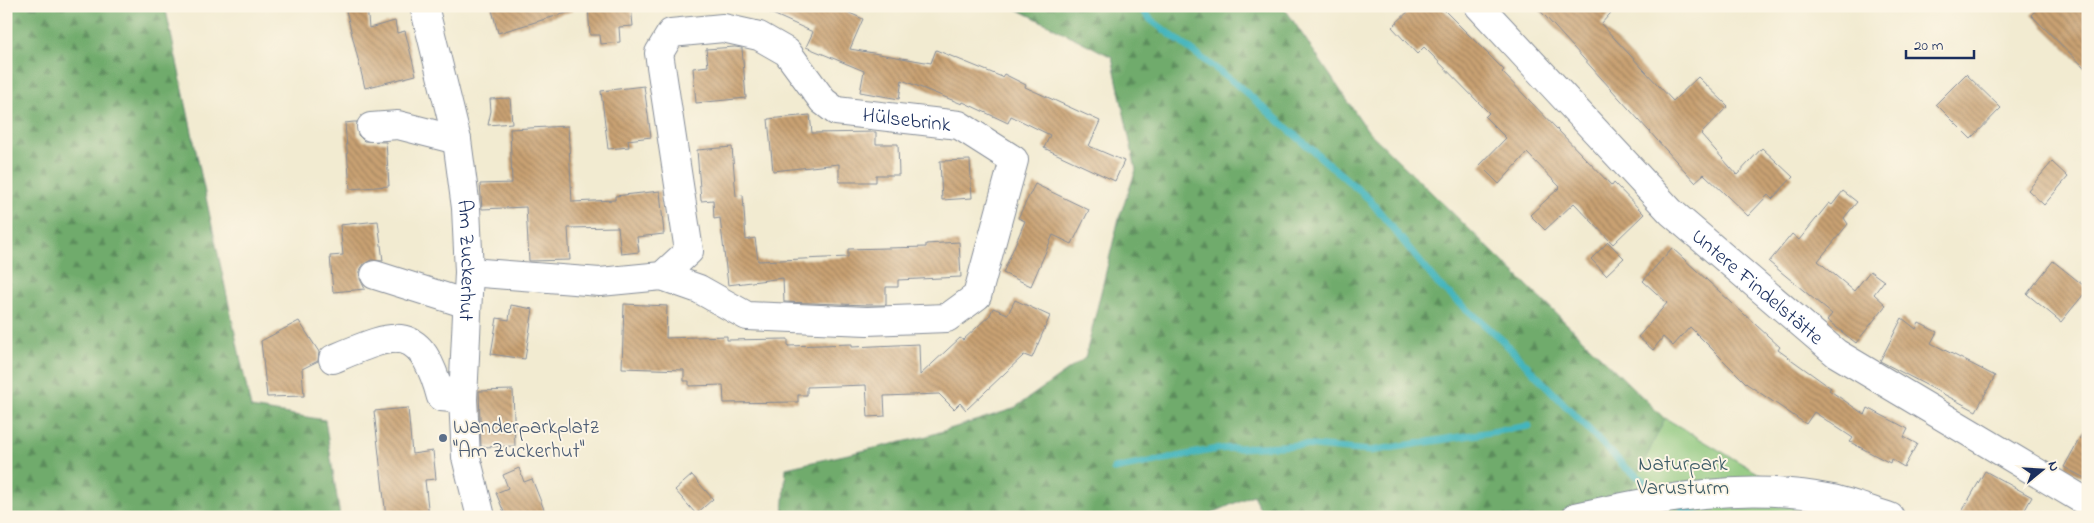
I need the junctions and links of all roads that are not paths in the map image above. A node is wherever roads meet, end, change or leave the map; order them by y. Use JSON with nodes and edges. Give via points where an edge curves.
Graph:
{"nodes":[{"id":1,"x":424,"y":6,"type":"edge"},
{"id":2,"x":1479,"y":6,"type":"edge"},
{"id":3,"x":371,"y":127,"type":"dead end"},
{"id":4,"x":457,"y":140,"type":"junction"},
{"id":5,"x":468,"y":272,"type":"junction"},
{"id":6,"x":376,"y":274,"type":"dead end"},
{"id":7,"x":662,"y":276,"type":"junction"},
{"id":8,"x":467,"y":304,"type":"junction"},
{"id":9,"x":333,"y":360,"type":"dead end"},
{"id":10,"x":463,"y":399,"type":"junction"},
{"id":11,"x":2088,"y":503,"type":"edge"},
{"id":12,"x":481,"y":517,"type":"edge"},
{"id":13,"x":1576,"y":517,"type":"edge"},
{"id":14,"x":1890,"y":517,"type":"edge"}],
"edges":[{"from":1,"to":4,"type":"street","name":"Am Zuckerhut"},
{"from":2,"to":11,"type":"street","name":"Untere Findelstätte","via":[[1671,212],[1836,353]]},
{"from":3,"to":4,"type":"street","via":[[398,125]]},
{"from":4,"to":5,"type":"street","name":"Am Zuckerhut","via":[[466,208]]},
{"from":5,"to":7,"type":"street","name":"Hülsebrink","via":[[600,282]]},
{"from":5,"to":8,"type":"street","name":"Am Zuckerhut"},
{"from":6,"to":8,"type":"street"},
{"from":7,"to":7,"type":"street","name":"Hülsebrink","via":[[699,290],[747,316],[867,321],[947,318],[977,296],[1014,160],[960,125],[836,110],[823,102],[787,52],[759,36],[723,28],[671,33],[659,53],[689,251]]},
{"from":8,"to":10,"type":"street","name":"Am Zuckerhut"},
{"from":9,"to":10,"type":"street","via":[[385,339],[406,340],[416,344],[427,358],[441,397]]},
{"from":10,"to":12,"type":"street","name":"Am Zuckerhut","via":[[466,457]]},
{"from":13,"to":14,"type":"street","via":[[1656,499],[1736,490],[1789,492],[1833,499]]}]}
